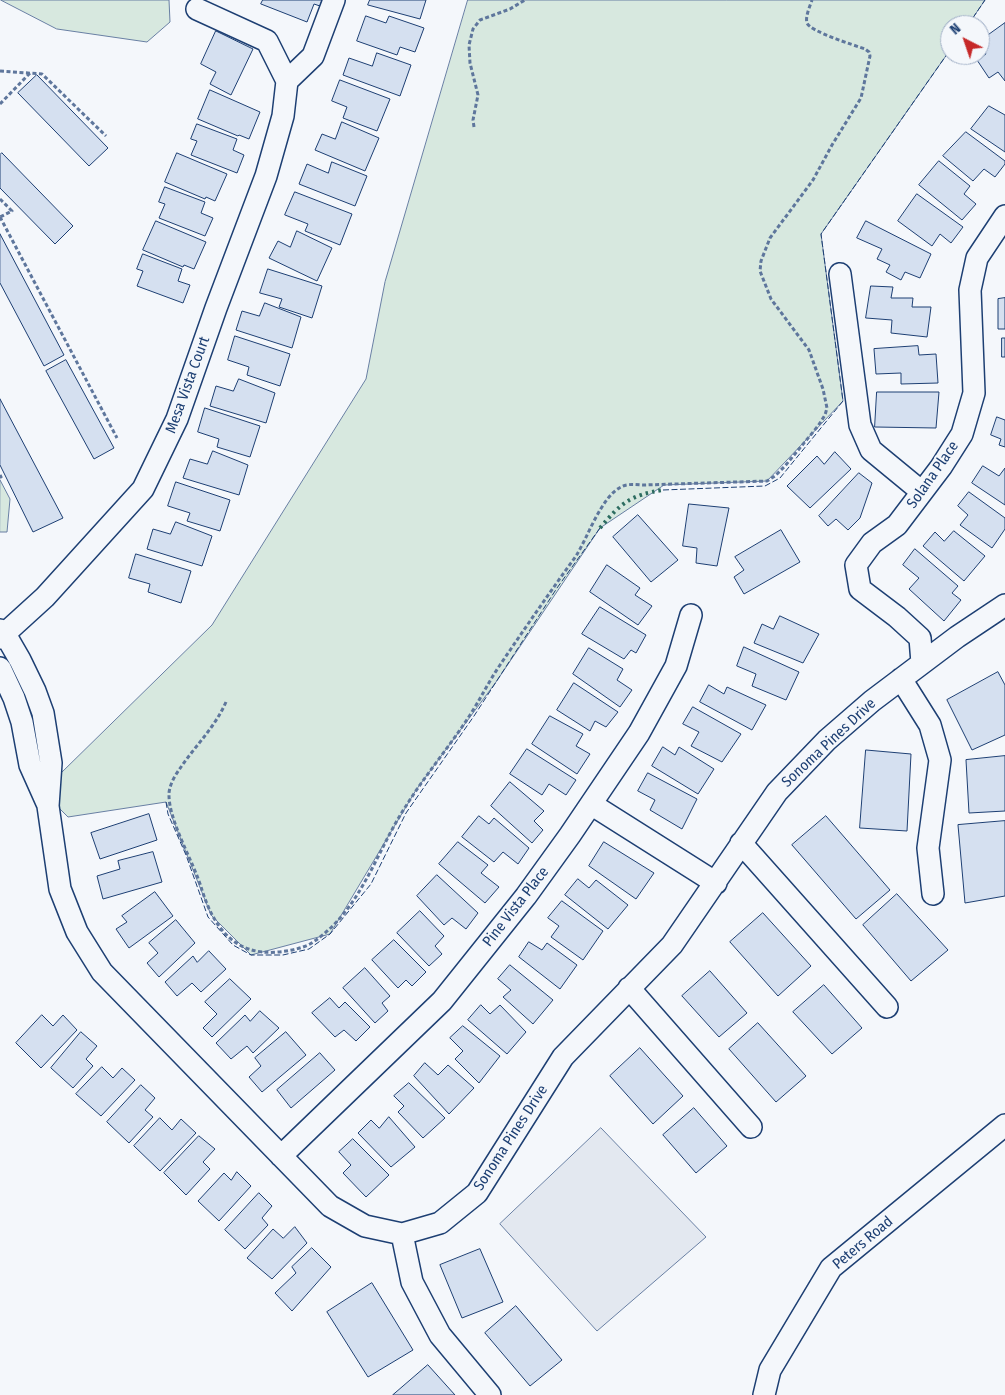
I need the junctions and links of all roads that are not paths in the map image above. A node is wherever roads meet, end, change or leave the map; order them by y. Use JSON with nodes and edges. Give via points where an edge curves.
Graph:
{"nodes":[{"id":1,"x":334,"y":0,"type":"edge"},
{"id":2,"x":197,"y":9,"type":"dead end"},
{"id":3,"x":287,"y":81,"type":"junction"},
{"id":4,"x":1005,"y":216,"type":"edge"},
{"id":5,"x":840,"y":274,"type":"dead end"},
{"id":6,"x":922,"y":492,"type":"junction"},
{"id":7,"x":1003,"y":611,"type":"edge"},
{"id":8,"x":691,"y":615,"type":"dead end"},
{"id":9,"x":2,"y":634,"type":"edge"},
{"id":10,"x":922,"y":663,"type":"junction"},
{"id":11,"x":0,"y":668,"type":"edge"},
{"id":12,"x":901,"y":679,"type":"junction"},
{"id":13,"x":591,"y":804,"type":"junction"},
{"id":14,"x":48,"y":806,"type":"junction"},
{"id":15,"x":741,"y":843,"type":"junction"},
{"id":16,"x":716,"y":883,"type":"junction"},
{"id":17,"x":933,"y":894,"type":"dead end"},
{"id":18,"x":629,"y":988,"type":"junction"},
{"id":19,"x":887,"y":1007,"type":"dead end"},
{"id":20,"x":1005,"y":1125,"type":"edge"},
{"id":21,"x":751,"y":1127,"type":"dead end"},
{"id":22,"x":281,"y":1156,"type":"junction"},
{"id":23,"x":402,"y":1234,"type":"junction"},
{"id":24,"x":490,"y":1395,"type":"edge"},
{"id":25,"x":764,"y":1395,"type":"edge"}],
"edges":[{"from":1,"to":3,"type":"street","via":[[312,56]]},
{"from":2,"to":3,"type":"street","via":[[267,41]]},
{"from":3,"to":9,"type":"street","name":"Mesa Vista Court","via":[[283,116],[266,176],[177,419],[143,489],[45,597]]},
{"from":4,"to":6,"type":"street","name":"Solana Place","via":[[977,258],[970,290],[974,392],[962,434]]},
{"from":5,"to":6,"type":"street","via":[[860,425],[871,450]]},
{"from":6,"to":10,"type":"street","name":"Solana Place","via":[[897,525],[872,543],[856,566],[860,589],[920,638]]},
{"from":7,"to":10,"type":"street","name":"Sonoma Pines Drive"},
{"from":8,"to":13,"type":"street","name":"Pine Vista Place","via":[[676,666],[639,732]]},
{"from":9,"to":14,"type":"street","name":"Sonoma Pines Drive","via":[[20,660],[43,713],[51,763]]},
{"from":10,"to":12,"type":"street","name":"Sonoma Pines Drive"},
{"from":11,"to":14,"type":"street","name":"Sonoma Pines Drive","via":[[22,722],[30,765]]},
{"from":12,"to":15,"type":"street","name":"Sonoma Pines Drive","via":[[828,740],[777,792]]},
{"from":12,"to":17,"type":"street","via":[[930,725],[940,760],[928,848]]},
{"from":13,"to":16,"type":"street"},
{"from":13,"to":22,"type":"street","name":"Pine Vista Place","via":[[526,896],[442,1001]]},
{"from":14,"to":22,"type":"street","name":"Sonoma Pines Drive","via":[[60,889],[77,932],[102,972]]},
{"from":15,"to":16,"type":"street","name":"Sonoma Pines Drive"},
{"from":15,"to":19,"type":"street"},
{"from":16,"to":18,"type":"street","name":"Sonoma Pines Drive","via":[[672,945]]},
{"from":18,"to":21,"type":"street"},
{"from":18,"to":23,"type":"street","name":"Sonoma Pines Drive","via":[[564,1057],[477,1193],[440,1223]]},
{"from":20,"to":25,"type":"street","name":"Peters Road","via":[[831,1268],[770,1370]]},
{"from":22,"to":23,"type":"street","name":"Sonoma Pines Drive","via":[[330,1206],[365,1226]]},
{"from":23,"to":24,"type":"street","via":[[412,1282],[440,1335]]}]}
